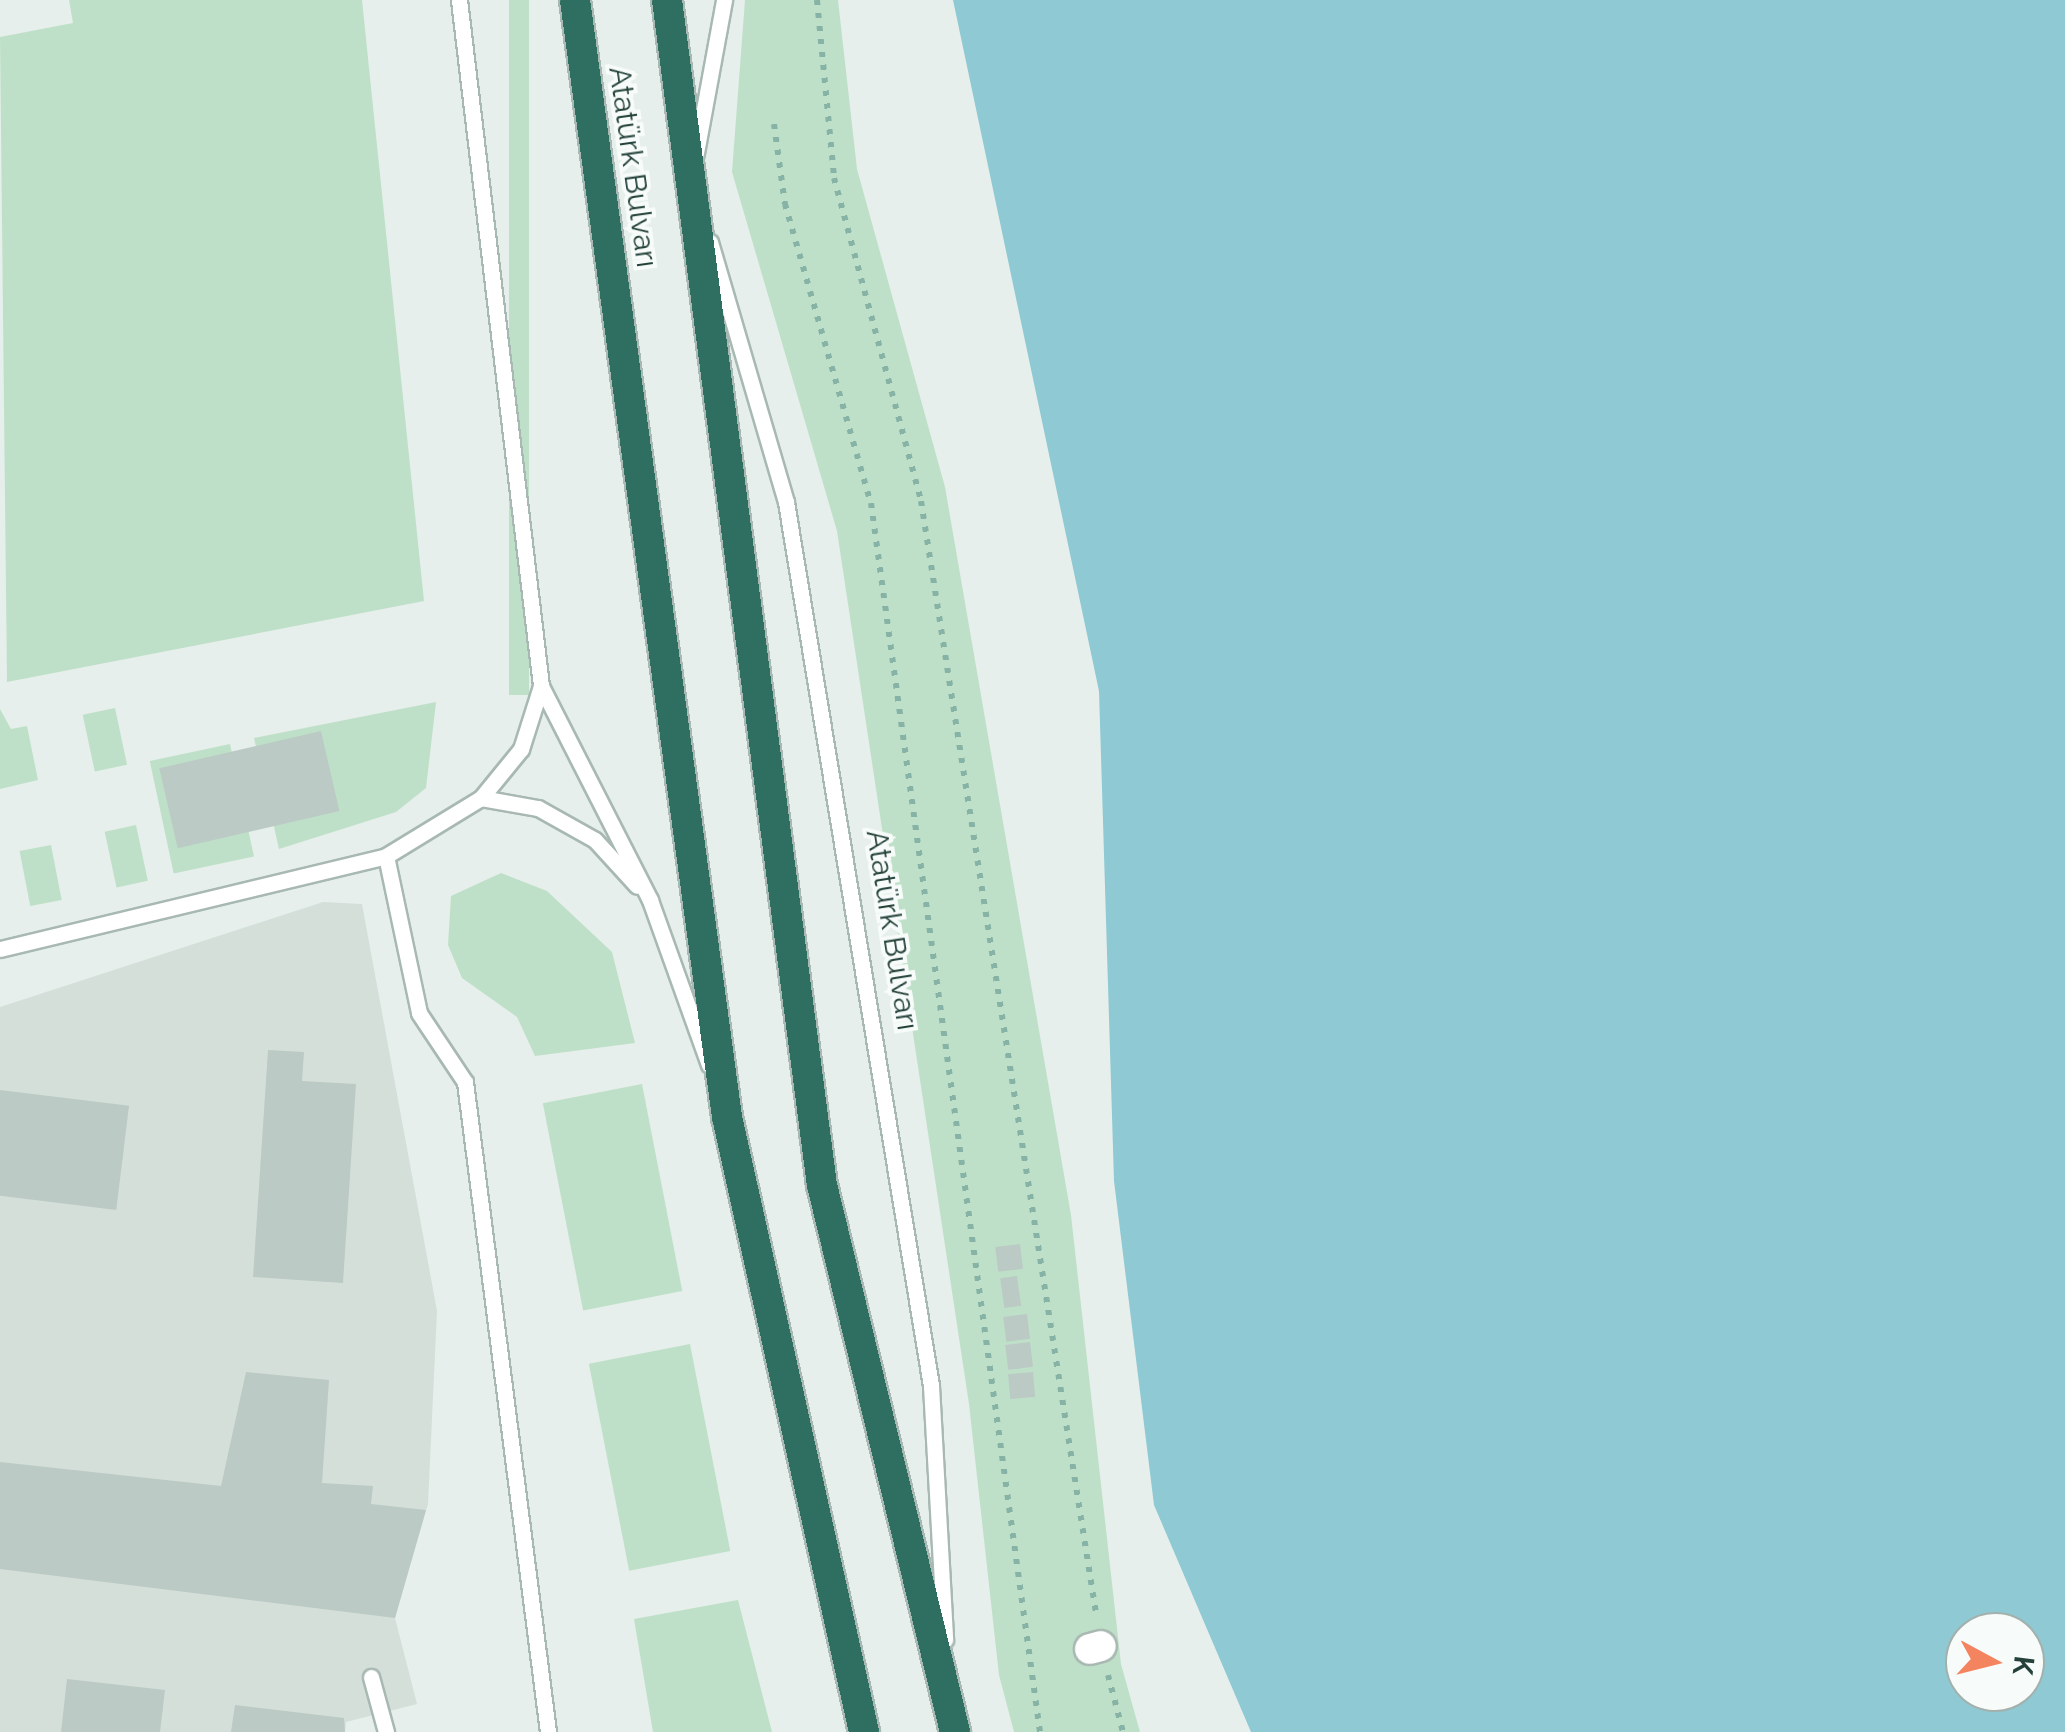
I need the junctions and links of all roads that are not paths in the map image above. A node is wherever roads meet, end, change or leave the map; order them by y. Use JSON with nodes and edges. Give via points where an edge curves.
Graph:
{"nodes":[{"id":1,"x":459,"y":0,"type":"edge"},
{"id":2,"x":575,"y":0,"type":"edge"},
{"id":3,"x":666,"y":0,"type":"edge"},
{"id":4,"x":724,"y":0,"type":"edge"},
{"id":5,"x":689,"y":184,"type":"junction"},
{"id":6,"x":541,"y":686,"type":"junction"},
{"id":7,"x":481,"y":798,"type":"junction"},
{"id":8,"x":386,"y":856,"type":"junction"},
{"id":9,"x":650,"y":900,"type":"junction"},
{"id":10,"x":0,"y":949,"type":"edge"},
{"id":11,"x":727,"y":1117,"type":"junction"},
{"id":12,"x":371,"y":1676,"type":"dead end"},
{"id":13,"x":948,"y":1701,"type":"junction"},
{"id":14,"x":386,"y":1732,"type":"edge"},
{"id":15,"x":548,"y":1732,"type":"edge"},
{"id":16,"x":864,"y":1732,"type":"edge"},
{"id":17,"x":956,"y":1732,"type":"edge"}],
"edges":[{"from":1,"to":6,"type":"lane","name":"Atatürk Bulvarı"},
{"from":2,"to":11,"type":"highway","name":"Atatürk Bulvarı"},
{"from":3,"to":5,"type":"highway","name":"Atatürk Bulvarı"},
{"from":4,"to":5,"type":"lane","name":"Atatürk Bulvarı"},
{"from":5,"to":13,"type":"highway","name":"Atatürk Bulvarı","via":[[822,1184]]},
{"from":5,"to":13,"type":"lane","name":"Atatürk Bulvarı","via":[[738,320],[786,502],[931,1386]]},
{"from":6,"to":7,"type":"lane","name":"Atatürk Bulvarı","via":[[521,748]]},
{"from":6,"to":9,"type":"lane","name":"Atatürk Bulvarı"},
{"from":7,"to":8,"type":"lane"},
{"from":7,"to":9,"type":"lane","name":"Atatürk Bulvarı","via":[[538,808],[595,840]]},
{"from":8,"to":10,"type":"lane"},
{"from":8,"to":15,"type":"lane","via":[[419,1013],[465,1082]]},
{"from":9,"to":11,"type":"lane","name":"Atatürk Bulvarı"},
{"from":11,"to":16,"type":"highway","name":"Atatürk Bulvarı"},
{"from":12,"to":14,"type":"lane"},
{"from":13,"to":17,"type":"highway","name":"Atatürk Bulvarı"}]}
